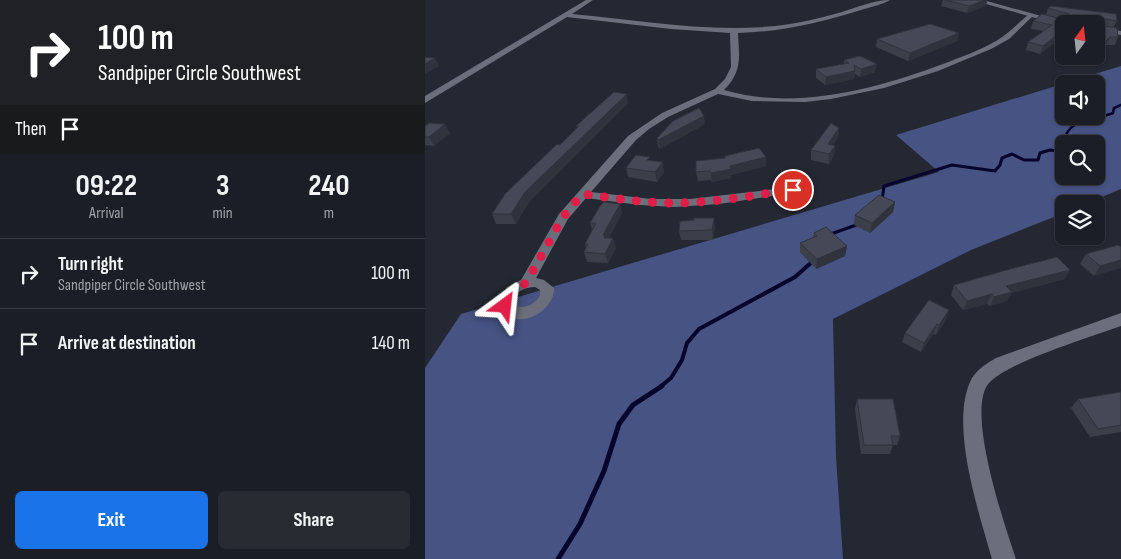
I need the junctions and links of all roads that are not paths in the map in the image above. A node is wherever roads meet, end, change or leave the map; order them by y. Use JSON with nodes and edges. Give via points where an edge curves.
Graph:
{"nodes":[{"id":1,"x":590,"y":0,"type":"edge"},
{"id":2,"x":887,"y":0,"type":"edge"},
{"id":3,"x":975,"y":0,"type":"edge"},
{"id":4,"x":566,"y":14,"type":"junction"},
{"id":5,"x":1029,"y":16,"type":"junction"},
{"id":6,"x":1055,"y":22,"type":"edge"},
{"id":7,"x":1105,"y":30,"type":"edge"},
{"id":8,"x":734,"y":31,"type":"junction"},
{"id":9,"x":1121,"y":32,"type":"edge"},
{"id":10,"x":718,"y":91,"type":"junction"},
{"id":11,"x":425,"y":100,"type":"edge"},
{"id":12,"x":793,"y":190,"type":"dead end"},
{"id":13,"x":582,"y":194,"type":"junction"},
{"id":14,"x":526,"y":283,"type":"dead end"},
{"id":15,"x":1121,"y":318,"type":"edge"},
{"id":16,"x":1004,"y":559,"type":"edge"}],
"edges":[{"from":1,"to":4,"type":"street"},
{"from":2,"to":8,"type":"street","via":[[812,22]]},
{"from":3,"to":5,"type":"street"},
{"from":4,"to":8,"type":"street","via":[[680,29]]},
{"from":4,"to":11,"type":"street"},
{"from":5,"to":6,"type":"street"},
{"from":5,"to":10,"type":"street","via":[[1007,37],[988,48],[923,74],[847,94],[788,100],[734,96]]},
{"from":7,"to":9,"type":"street"},
{"from":8,"to":10,"type":"street","via":[[735,67],[729,80]]},
{"from":10,"to":13,"type":"street","via":[[646,127],[632,138]]},
{"from":12,"to":13,"type":"street","via":[[675,203]]},
{"from":13,"to":14,"type":"street","via":[[563,217]]},
{"from":15,"to":16,"type":"street","via":[[1002,363],[978,384],[972,403],[975,443],[983,491]]}]}
